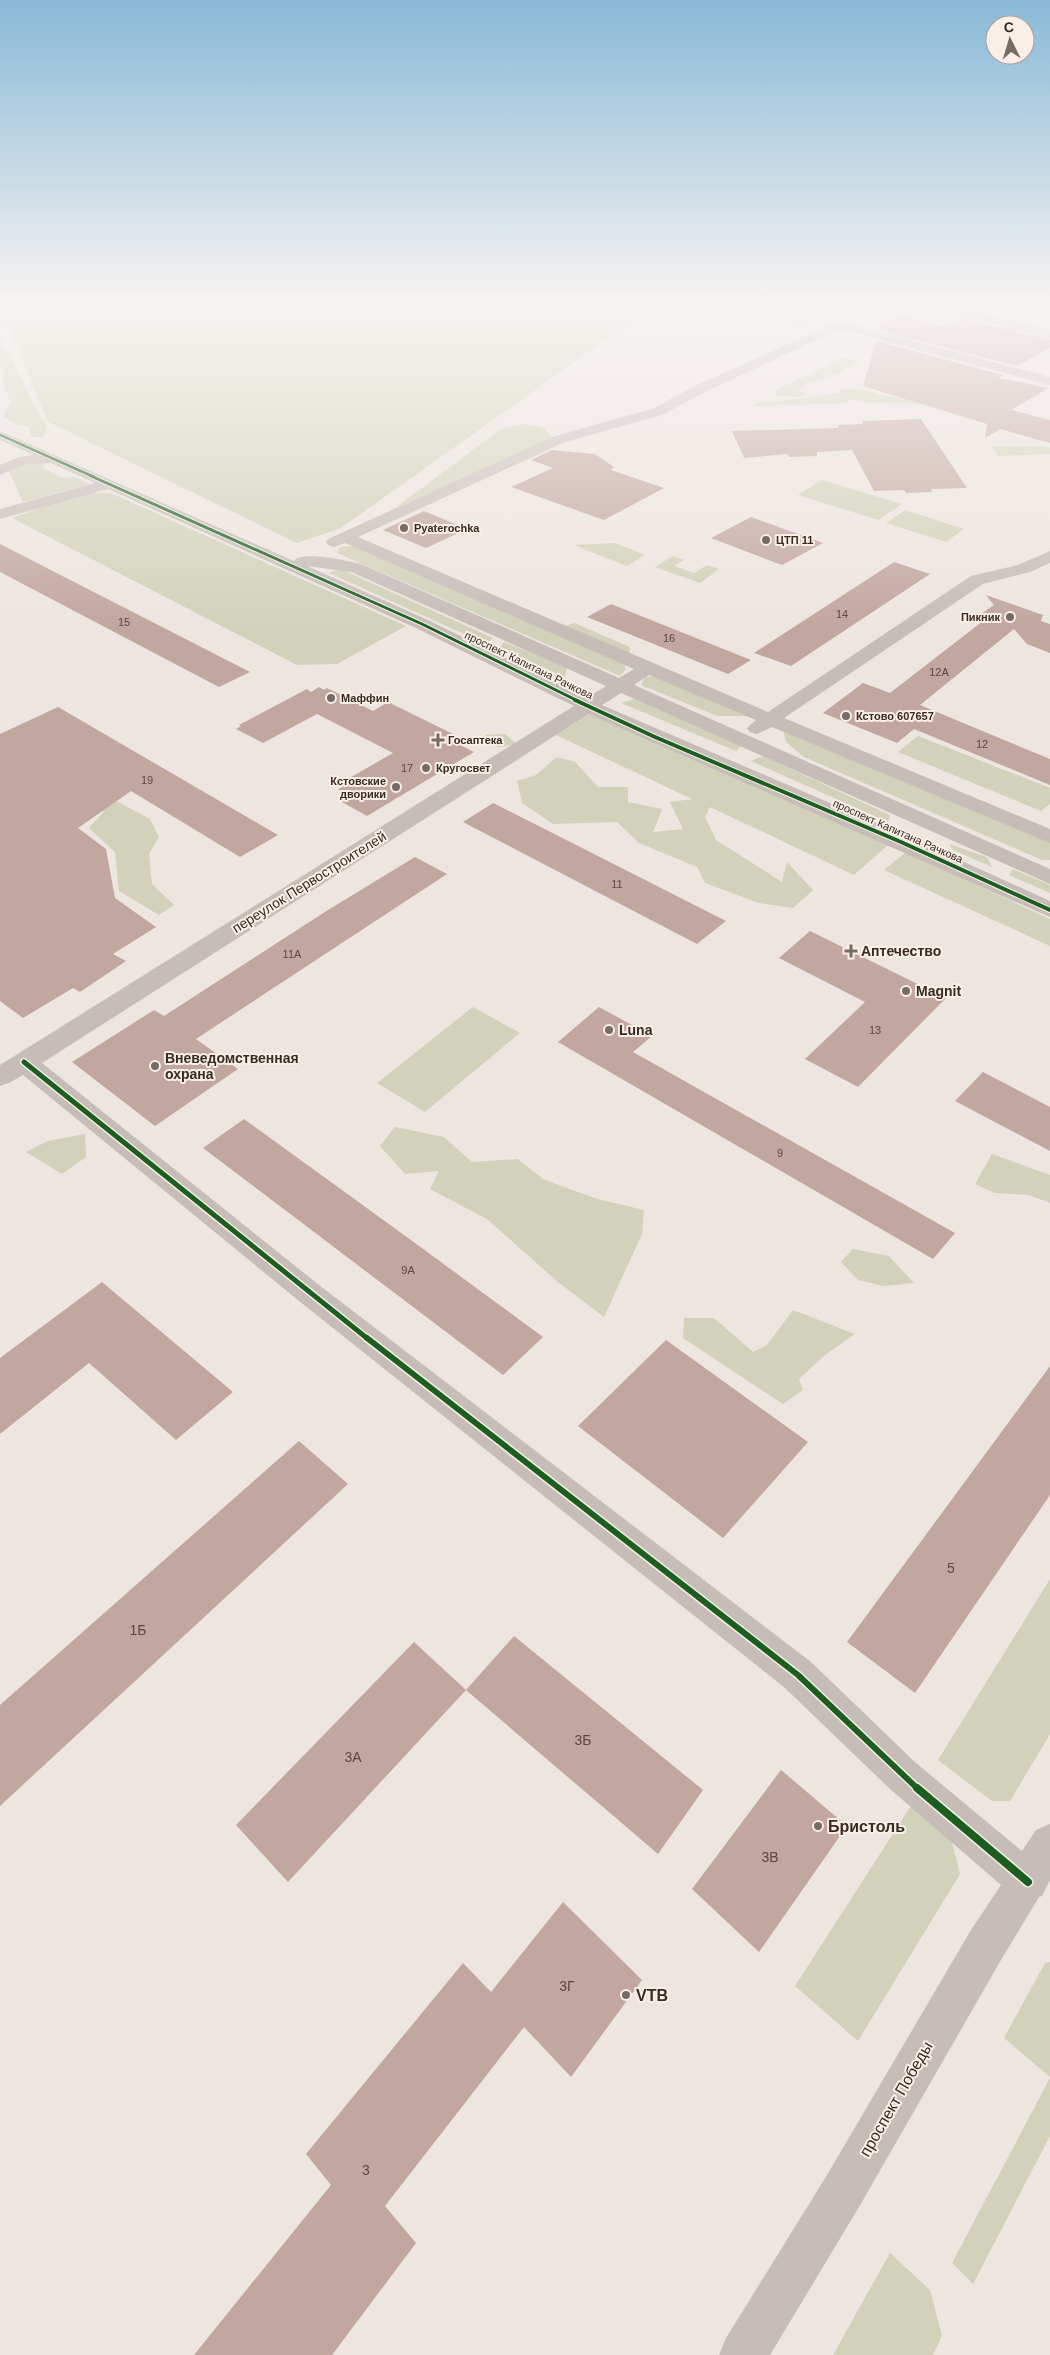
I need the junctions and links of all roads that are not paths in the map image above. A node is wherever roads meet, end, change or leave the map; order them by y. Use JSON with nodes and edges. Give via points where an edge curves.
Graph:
{"nodes":[{"id":1,"x":663,"y":409,"type":"edge"},
{"id":2,"x":0,"y":435,"type":"edge"},
{"id":3,"x":53,"y":459,"type":"junction"},
{"id":4,"x":1,"y":475,"type":"edge"},
{"id":5,"x":108,"y":484,"type":"junction"},
{"id":6,"x":8,"y":507,"type":"edge"},
{"id":7,"x":337,"y":541,"type":"junction"},
{"id":8,"x":1050,"y":556,"type":"edge"},
{"id":9,"x":283,"y":561,"type":"junction"},
{"id":10,"x":355,"y":568,"type":"junction"},
{"id":11,"x":648,"y":668,"type":"junction"},
{"id":12,"x":619,"y":687,"type":"junction"},
{"id":13,"x":586,"y":705,"type":"junction"},
{"id":14,"x":770,"y":719,"type":"junction"},
{"id":15,"x":741,"y":738,"type":"junction"},
{"id":16,"x":1050,"y":837,"type":"edge"},
{"id":17,"x":1050,"y":877,"type":"edge"},
{"id":18,"x":1050,"y":910,"type":"edge"},
{"id":19,"x":12,"y":1070,"type":"edge"},
{"id":20,"x":1050,"y":1844,"type":"edge"},
{"id":21,"x":1028,"y":1882,"type":"junction"},
{"id":22,"x":743,"y":2355,"type":"edge"}],
"edges":[{"from":1,"to":7,"type":"street","via":[[560,439]]},
{"from":2,"to":3,"type":"street","name":"проспект Капитана Рачкова"},
{"from":3,"to":4,"type":"street","via":[[25,460]]},
{"from":3,"to":5,"type":"street","name":"проспект Капитана Рачкова"},
{"from":5,"to":6,"type":"street"},
{"from":5,"to":9,"type":"street","name":"проспект Капитана Рачкова"},
{"from":7,"to":9,"type":"street","via":[[307,555]]},
{"from":7,"to":10,"type":"street","via":[[334,555]]},
{"from":7,"to":11,"type":"street"},
{"from":8,"to":14,"type":"street","via":[[1029,569],[1002,572],[977,580]]},
{"from":9,"to":10,"type":"street","via":[[321,562]]},
{"from":9,"to":13,"type":"street","name":"проспект Капитана Рачкова","via":[[422,624]]},
{"from":10,"to":12,"type":"street"},
{"from":11,"to":12,"type":"street","name":"переулок Первостроителей"},
{"from":11,"to":14,"type":"street"},
{"from":12,"to":13,"type":"street","name":"переулок Первостроителей"},
{"from":12,"to":15,"type":"street"},
{"from":13,"to":18,"type":"street","name":"проспект Капитана Рачкова"},
{"from":13,"to":19,"type":"street","name":"переулок Первостроителей"},
{"from":14,"to":15,"type":"street"},
{"from":14,"to":16,"type":"street"},
{"from":15,"to":17,"type":"street"},
{"from":19,"to":21,"type":"street","via":[[309,1294],[798,1675],[902,1776]]},
{"from":20,"to":21,"type":"street","name":"проспект Победы"},
{"from":21,"to":22,"type":"street","name":"проспект Победы","via":[[986,1945]]}]}
